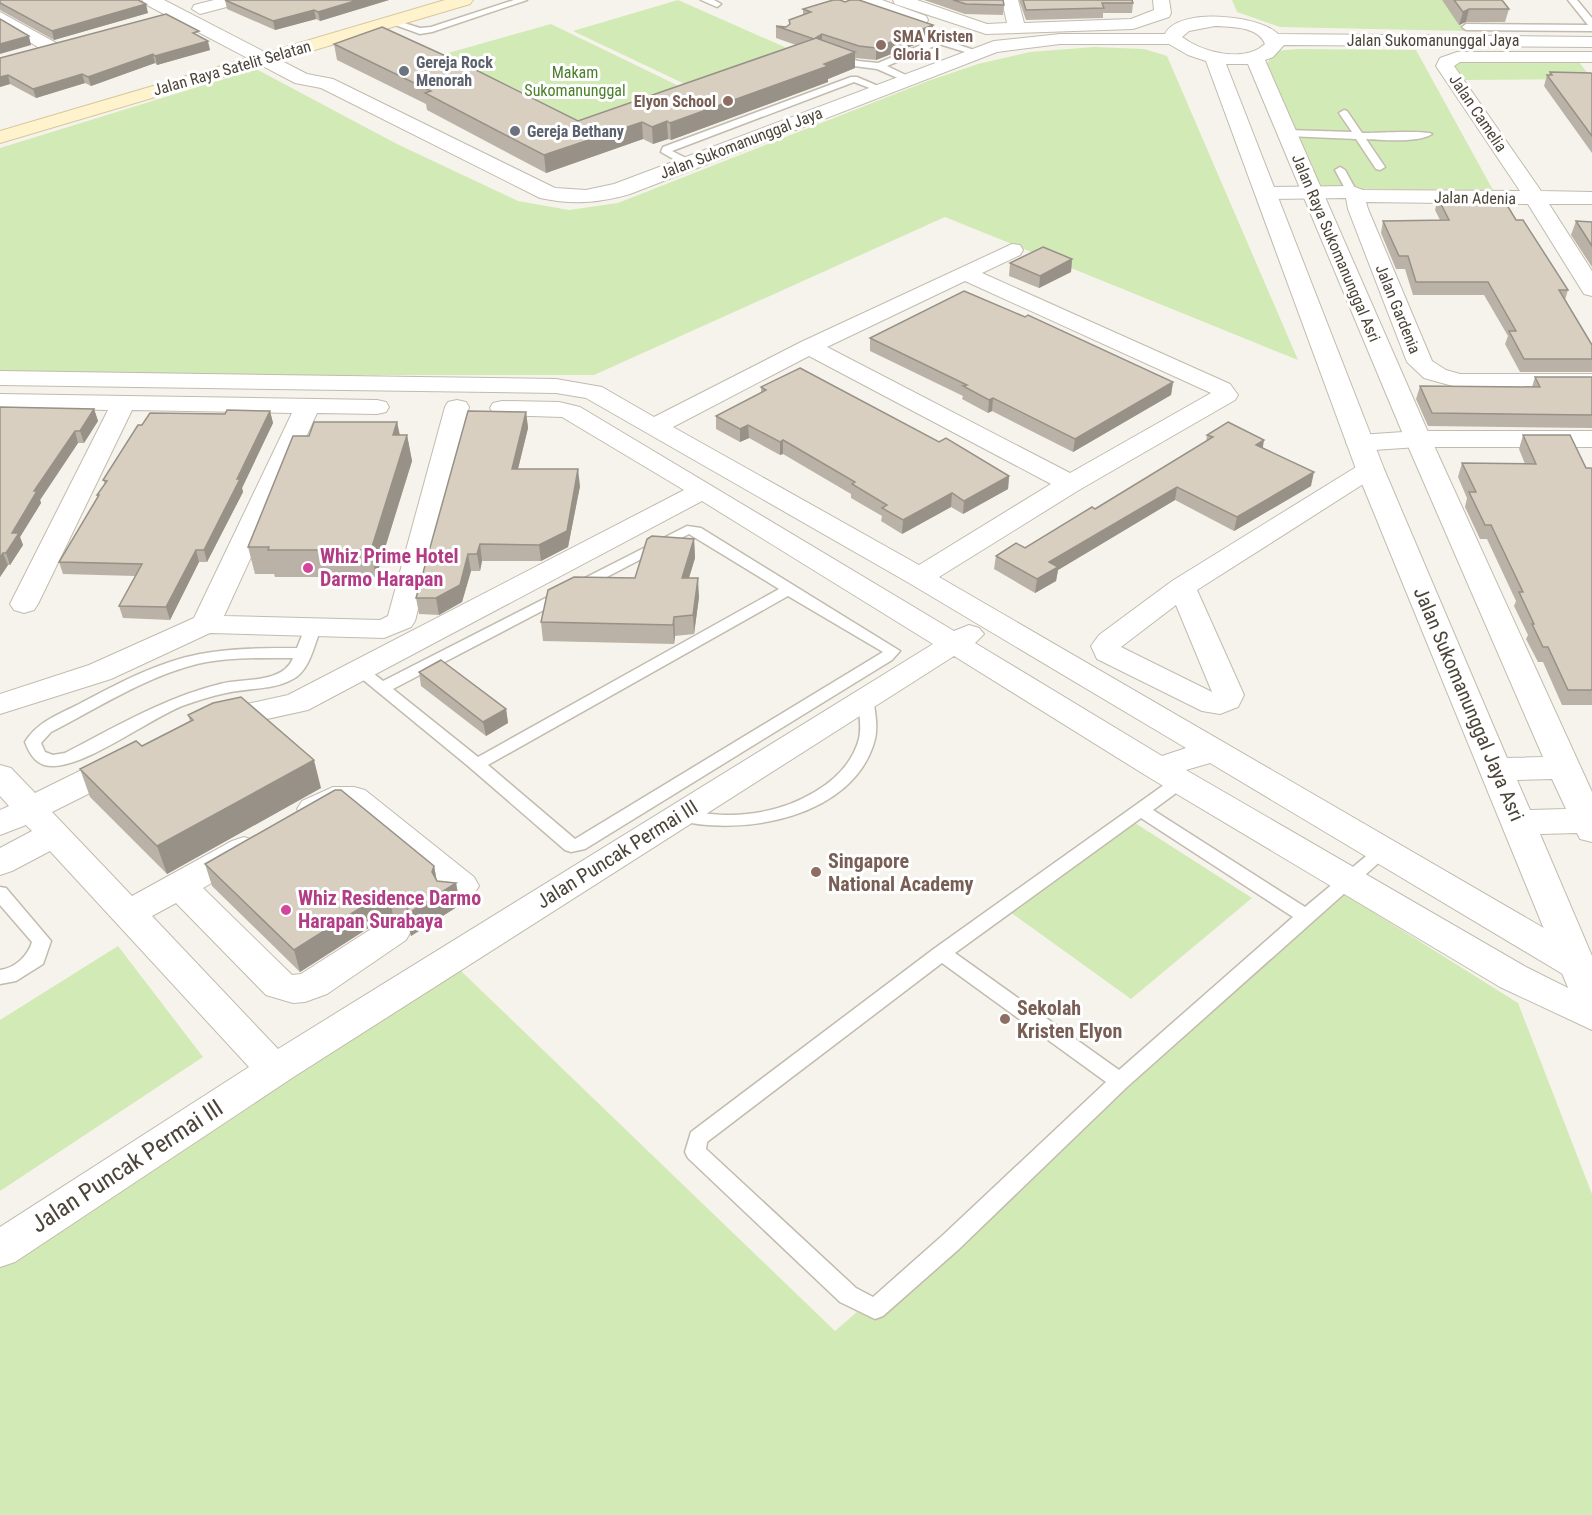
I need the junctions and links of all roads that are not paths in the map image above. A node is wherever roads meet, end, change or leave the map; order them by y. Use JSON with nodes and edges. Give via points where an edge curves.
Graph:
{"nodes":[{"id":1,"x":151,"y":0,"type":"edge"},
{"id":2,"x":232,"y":0,"type":"edge"},
{"id":3,"x":419,"y":0,"type":"edge"},
{"id":4,"x":464,"y":0,"type":"edge"},
{"id":5,"x":523,"y":0,"type":"edge"},
{"id":6,"x":705,"y":0,"type":"edge"},
{"id":7,"x":867,"y":0,"type":"edge"},
{"id":8,"x":901,"y":0,"type":"edge"},
{"id":9,"x":1010,"y":0,"type":"edge"},
{"id":10,"x":1161,"y":0,"type":"edge"},
{"id":11,"x":1572,"y":0,"type":"edge"},
{"id":12,"x":717,"y":4,"type":"dead end"},
{"id":13,"x":179,"y":7,"type":"edge"},
{"id":14,"x":1227,"y":7,"type":"dead end"},
{"id":15,"x":200,"y":9,"type":"junction"},
{"id":16,"x":0,"y":17,"type":"edge"},
{"id":17,"x":152,"y":20,"type":"edge"},
{"id":18,"x":391,"y":22,"type":"junction"},
{"id":19,"x":1244,"y":24,"type":"junction"},
{"id":20,"x":1592,"y":26,"type":"edge"},
{"id":21,"x":1466,"y":27,"type":"edge"},
{"id":22,"x":1017,"y":28,"type":"junction"},
{"id":23,"x":1173,"y":39,"type":"junction"},
{"id":24,"x":1274,"y":39,"type":"junction"},
{"id":25,"x":74,"y":42,"type":"edge"},
{"id":26,"x":1592,"y":42,"type":"edge"},
{"id":27,"x":52,"y":48,"type":"junction"},
{"id":28,"x":985,"y":50,"type":"junction"},
{"id":29,"x":265,"y":52,"type":"junction"},
{"id":30,"x":821,"y":52,"type":"edge"},
{"id":31,"x":31,"y":53,"type":"edge"},
{"id":32,"x":1254,"y":56,"type":"junction"},
{"id":33,"x":1214,"y":57,"type":"junction"},
{"id":34,"x":1592,"y":57,"type":"edge"},
{"id":35,"x":879,"y":66,"type":"junction"},
{"id":36,"x":907,"y":79,"type":"junction"},
{"id":37,"x":880,"y":89,"type":"junction"},
{"id":38,"x":1344,"y":113,"type":"dead end"},
{"id":39,"x":0,"y":123,"type":"edge"},
{"id":40,"x":1287,"y":133,"type":"junction"},
{"id":41,"x":1427,"y":134,"type":"dead end"},
{"id":42,"x":1357,"y":135,"type":"junction"},
{"id":43,"x":0,"y":137,"type":"edge"},
{"id":44,"x":688,"y":163,"type":"junction"},
{"id":45,"x":1380,"y":167,"type":"dead end"},
{"id":46,"x":1340,"y":170,"type":"dead end"},
{"id":47,"x":1265,"y":193,"type":"junction"},
{"id":48,"x":1314,"y":195,"type":"junction"},
{"id":49,"x":1355,"y":196,"type":"junction"},
{"id":50,"x":1535,"y":198,"type":"junction"},
{"id":51,"x":1592,"y":198,"type":"edge"},
{"id":52,"x":1300,"y":220,"type":"junction"},
{"id":53,"x":1012,"y":250,"type":"dead end"},
{"id":54,"x":966,"y":273,"type":"junction"},
{"id":55,"x":1592,"y":288,"type":"edge"},
{"id":56,"x":809,"y":347,"type":"junction"},
{"id":57,"x":0,"y":378,"type":"edge"},
{"id":58,"x":1592,"y":381,"type":"edge"},
{"id":59,"x":556,"y":386,"type":"junction"},
{"id":60,"x":592,"y":392,"type":"junction"},
{"id":61,"x":0,"y":401,"type":"edge"},
{"id":62,"x":123,"y":404,"type":"junction"},
{"id":63,"x":308,"y":406,"type":"junction"},
{"id":64,"x":400,"y":407,"type":"dead end"},
{"id":65,"x":537,"y":408,"type":"junction"},
{"id":66,"x":571,"y":412,"type":"junction"},
{"id":67,"x":656,"y":426,"type":"junction"},
{"id":68,"x":1418,"y":439,"type":"junction"},
{"id":69,"x":1592,"y":439,"type":"edge"},
{"id":70,"x":1365,"y":456,"type":"junction"},
{"id":71,"x":1070,"y":484,"type":"junction"},
{"id":72,"x":704,"y":490,"type":"junction"},
{"id":73,"x":919,"y":577,"type":"junction"},
{"id":74,"x":1182,"y":587,"type":"dead end"},
{"id":75,"x":788,"y":590,"type":"junction"},
{"id":76,"x":24,"y":604,"type":"dead end"},
{"id":77,"x":991,"y":621,"type":"junction"},
{"id":78,"x":206,"y":624,"type":"junction"},
{"id":79,"x":309,"y":641,"type":"junction"},
{"id":80,"x":953,"y":644,"type":"junction"},
{"id":81,"x":358,"y":669,"type":"junction"},
{"id":82,"x":382,"y":688,"type":"junction"},
{"id":83,"x":865,"y":698,"type":"junction"},
{"id":84,"x":0,"y":705,"type":"edge"},
{"id":85,"x":0,"y":719,"type":"edge"},
{"id":86,"x":192,"y":729,"type":"edge"},
{"id":87,"x":151,"y":749,"type":"edge"},
{"id":88,"x":1214,"y":751,"type":"junction"},
{"id":89,"x":474,"y":762,"type":"junction"},
{"id":90,"x":1564,"y":767,"type":"junction"},
{"id":91,"x":1497,"y":770,"type":"junction"},
{"id":92,"x":1171,"y":775,"type":"junction"},
{"id":93,"x":0,"y":777,"type":"edge"},
{"id":94,"x":30,"y":808,"type":"junction"},
{"id":95,"x":1141,"y":810,"type":"junction"},
{"id":96,"x":679,"y":815,"type":"junction"},
{"id":97,"x":1519,"y":822,"type":"junction"},
{"id":98,"x":0,"y":824,"type":"edge"},
{"id":99,"x":1591,"y":825,"type":"edge"},
{"id":100,"x":54,"y":834,"type":"junction"},
{"id":101,"x":1383,"y":851,"type":"junction"},
{"id":102,"x":0,"y":863,"type":"edge"},
{"id":103,"x":1347,"y":880,"type":"junction"},
{"id":104,"x":180,"y":886,"type":"junction"},
{"id":105,"x":455,"y":892,"type":"edge"},
{"id":106,"x":0,"y":893,"type":"edge"},
{"id":107,"x":128,"y":913,"type":"junction"},
{"id":108,"x":1306,"y":917,"type":"junction"},
{"id":109,"x":394,"y":931,"type":"dead end"},
{"id":110,"x":942,"y":953,"type":"junction"},
{"id":111,"x":0,"y":977,"type":"edge"},
{"id":112,"x":1588,"y":978,"type":"edge"},
{"id":113,"x":1592,"y":1016,"type":"edge"},
{"id":114,"x":271,"y":1073,"type":"junction"},
{"id":115,"x":1120,"y":1081,"type":"junction"},
{"id":116,"x":0,"y":1249,"type":"edge"}],
"edges":[{"from":1,"to":13,"type":"street"},
{"from":2,"to":15,"type":"street"},
{"from":3,"to":29,"type":"main road","name":"Jalan Raya Satelit Selatan"},
{"from":4,"to":18,"type":"main road","name":"Jalan Raya Satelit Selatan"},
{"from":5,"to":18,"type":"lane","via":[[432,29],[420,30]]},
{"from":6,"to":12,"type":"lane"},
{"from":7,"to":28,"type":"street"},
{"from":8,"to":22,"type":"street","via":[[976,27]]},
{"from":9,"to":22,"type":"street"},
{"from":10,"to":22,"type":"street","via":[[1163,13],[1133,24]]},
{"from":11,"to":20,"type":"lane"},
{"from":13,"to":15,"type":"street"},
{"from":13,"to":17,"type":"street"},
{"from":13,"to":29,"type":"street"},
{"from":14,"to":19,"type":"street"},
{"from":15,"to":29,"type":"street"},
{"from":16,"to":27,"type":"street"},
{"from":18,"to":29,"type":"main road","name":"Jalan Raya Satelit Selatan","via":[[371,32]]},
{"from":19,"to":23,"type":"street","via":[[1196,14],[1174,32]]},
{"from":19,"to":24,"type":"street","via":[[1269,33]]},
{"from":20,"to":21,"type":"lane"},
{"from":23,"to":28,"type":"street","name":"Jalan Sukomanunggal Jaya","via":[[1060,39]]},
{"from":23,"to":33,"type":"street","via":[[1188,50]]},
{"from":24,"to":26,"type":"street","name":"Jalan Sukomanunggal Jaya"},
{"from":24,"to":32,"type":"street","via":[[1272,49]]},
{"from":25,"to":27,"type":"street"},
{"from":27,"to":31,"type":"street"},
{"from":28,"to":35,"type":"lane","via":[[938,41]]},
{"from":28,"to":36,"type":"street","name":"Jalan Sukomanunggal Jaya"},
{"from":29,"to":39,"type":"main road","name":"Jalan Raya Satelit Selatan"},
{"from":29,"to":43,"type":"main road","name":"Jalan Raya Satelit Selatan"},
{"from":29,"to":44,"type":"street","name":"Jalan Sukomanunggal Jaya","via":[[302,79],[326,82],[548,193],[590,198]]},
{"from":30,"to":35,"type":"lane","via":[[857,64]]},
{"from":32,"to":33,"type":"street"},
{"from":32,"to":40,"type":"street","name":"Jalan Raya Sukomanunggal Asri"},
{"from":33,"to":47,"type":"street","name":"Jalan Raya Sukomanunggal Asri"},
{"from":34,"to":50,"type":"street","name":"Jalan Camelia","via":[[1457,57],[1446,62],[1445,66]]},
{"from":35,"to":36,"type":"lane"},
{"from":36,"to":37,"type":"street","name":"Jalan Sukomanunggal Jaya"},
{"from":37,"to":44,"type":"street","name":"Jalan Sukomanunggal Jaya"},
{"from":37,"to":44,"type":"lane","via":[[850,76],[667,149],[668,155]]},
{"from":38,"to":42,"type":"lane"},
{"from":40,"to":42,"type":"lane"},
{"from":40,"to":48,"type":"street","name":"Jalan Raya Sukomanunggal Asri"},
{"from":41,"to":42,"type":"lane"},
{"from":42,"to":45,"type":"lane"},
{"from":46,"to":49,"type":"lane"},
{"from":47,"to":48,"type":"street","name":"Jalan Adenia"},
{"from":47,"to":52,"type":"street","name":"Jalan Raya Sukomanunggal Asri"},
{"from":48,"to":49,"type":"street","name":"Jalan Adenia"},
{"from":48,"to":52,"type":"street","name":"Jalan Raya Sukomanunggal Asri"},
{"from":49,"to":50,"type":"street","name":"Jalan Adenia"},
{"from":49,"to":58,"type":"street","name":"Jalan Gardenia","via":[[1419,362],[1428,372],[1460,381]]},
{"from":50,"to":51,"type":"street","name":"Jalan Adenia"},
{"from":50,"to":55,"type":"street","name":"Jalan Camelia"},
{"from":52,"to":68,"type":"street","name":"Jalan Raya Sukomanunggal Asri"},
{"from":52,"to":70,"type":"street","name":"Jalan Raya Sukomanunggal Asri"},
{"from":53,"to":54,"type":"street"},
{"from":54,"to":56,"type":"street"},
{"from":54,"to":71,"type":"street","via":[[1226,393]]},
{"from":56,"to":67,"type":"street"},
{"from":56,"to":71,"type":"street"},
{"from":57,"to":59,"type":"street"},
{"from":59,"to":60,"type":"street"},
{"from":59,"to":65,"type":"street"},
{"from":60,"to":66,"type":"street"},
{"from":60,"to":67,"type":"street"},
{"from":61,"to":62,"type":"street"},
{"from":62,"to":63,"type":"street"},
{"from":62,"to":76,"type":"street"},
{"from":63,"to":64,"type":"street"},
{"from":63,"to":78,"type":"street"},
{"from":65,"to":66,"type":"street"},
{"from":65,"to":79,"type":"street","via":[[446,407],[401,621],[384,629]]},
{"from":66,"to":72,"type":"street"},
{"from":67,"to":73,"type":"street"},
{"from":68,"to":69,"type":"street"},
{"from":68,"to":70,"type":"street"},
{"from":68,"to":90,"type":"street"},
{"from":70,"to":74,"type":"street"},
{"from":70,"to":91,"type":"street","name":"Jalan Sukomanunggal Jaya Asri"},
{"from":71,"to":73,"type":"street"},
{"from":72,"to":80,"type":"street"},
{"from":72,"to":81,"type":"street"},
{"from":73,"to":77,"type":"street"},
{"from":75,"to":82,"type":"lane","via":[[696,531],[687,530]]},
{"from":75,"to":89,"type":"lane","via":[[478,764]]},
{"from":75,"to":89,"type":"lane","via":[[892,651],[579,844],[571,846]]},
{"from":77,"to":80,"type":"street","name":"Jalan Puncak Permai III"},
{"from":77,"to":88,"type":"street"},
{"from":78,"to":79,"type":"street"},
{"from":78,"to":84,"type":"street","via":[[100,672]]},
{"from":79,"to":79,"type":"lane","via":[[197,660],[152,675],[45,728],[33,742],[38,755],[52,761],[69,758],[176,703],[223,688],[277,680],[297,668]]},
{"from":80,"to":83,"type":"street","name":"Jalan Puncak Permai III"},
{"from":80,"to":92,"type":"street"},
{"from":81,"to":82,"type":"lane"},
{"from":81,"to":86,"type":"street","via":[[297,703]]},
{"from":82,"to":89,"type":"lane"},
{"from":83,"to":96,"type":"street","name":"Jalan Puncak Permai III"},
{"from":83,"to":96,"type":"lane","via":[[867,740],[858,762],[825,793],[792,809],[756,819]]},
{"from":84,"to":85,"type":"street"},
{"from":87,"to":94,"type":"street"},
{"from":88,"to":92,"type":"street","via":[[1176,762]]},
{"from":88,"to":101,"type":"street"},
{"from":90,"to":91,"type":"street"},
{"from":90,"to":99,"type":"street"},
{"from":91,"to":97,"type":"street","name":"Jalan Sukomanunggal Jaya Asri"},
{"from":92,"to":95,"type":"lane"},
{"from":92,"to":103,"type":"street"},
{"from":93,"to":94,"type":"street"},
{"from":94,"to":98,"type":"street"},
{"from":94,"to":100,"type":"street"},
{"from":95,"to":108,"type":"lane"},
{"from":95,"to":110,"type":"lane"},
{"from":96,"to":114,"type":"street","name":"Jalan Puncak Permai III"},
{"from":97,"to":99,"type":"street"},
{"from":97,"to":112,"type":"street","name":"Jalan Sukomanunggal Jaya Asri"},
{"from":100,"to":102,"type":"street"},
{"from":100,"to":107,"type":"street"},
{"from":101,"to":103,"type":"lane"},
{"from":101,"to":112,"type":"street"},
{"from":103,"to":108,"type":"lane"},
{"from":103,"to":113,"type":"street","via":[[1513,977]]},
{"from":104,"to":105,"type":"street","via":[[333,798],[354,798],[462,886]]},
{"from":104,"to":107,"type":"street"},
{"from":104,"to":109,"type":"street","via":[[279,985],[291,990],[314,984]]},
{"from":106,"to":111,"type":"lane","via":[[42,941],[36,959],[9,976]]},
{"from":107,"to":114,"type":"street"},
{"from":108,"to":115,"type":"lane"},
{"from":110,"to":115,"type":"lane"},
{"from":110,"to":115,"type":"lane","via":[[698,1138],[695,1152],[848,1294],[875,1309]]},
{"from":114,"to":116,"type":"street","name":"Jalan Puncak Permai III"}]}
